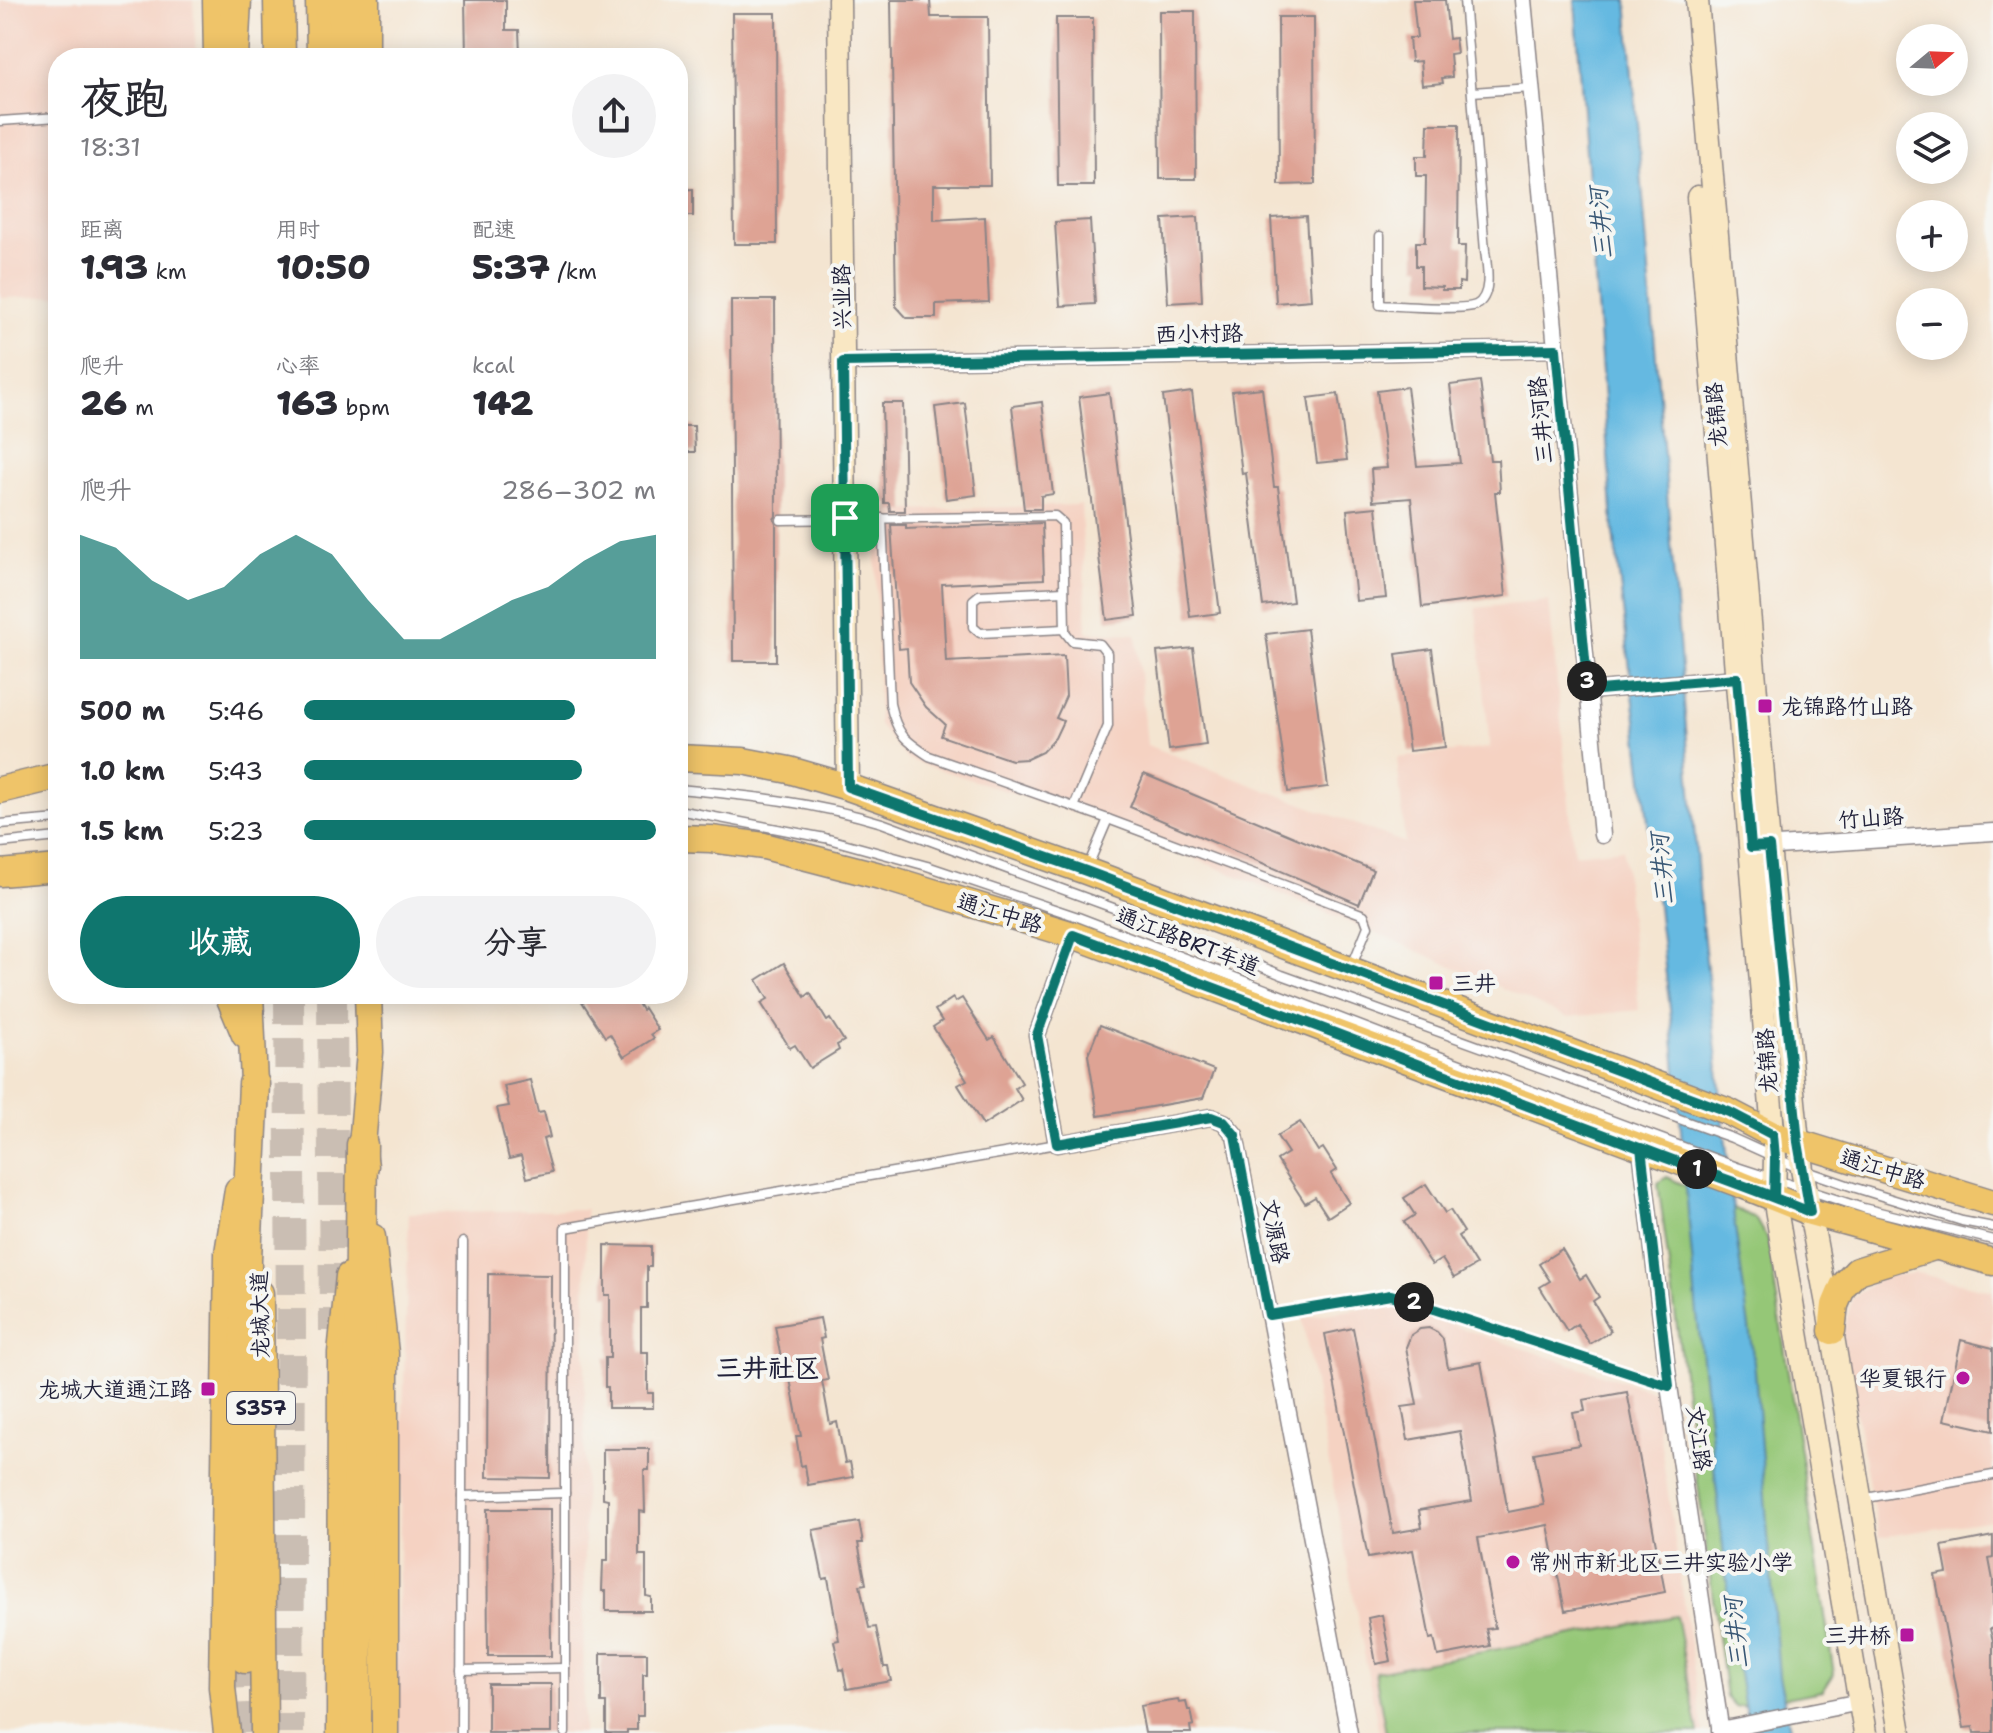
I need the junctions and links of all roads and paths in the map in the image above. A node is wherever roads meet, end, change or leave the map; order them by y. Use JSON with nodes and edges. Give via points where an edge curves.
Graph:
{"nodes":[{"id":1,"x":216,"y":0,"type":"edge"},
{"id":2,"x":236,"y":0,"type":"edge"},
{"id":3,"x":279,"y":0,"type":"edge"},
{"id":4,"x":321,"y":0,"type":"edge"},
{"id":5,"x":343,"y":0,"type":"edge"},
{"id":6,"x":366,"y":0,"type":"edge"},
{"id":7,"x":839,"y":0,"type":"edge"},
{"id":8,"x":1464,"y":0,"type":"edge"},
{"id":9,"x":1523,"y":0,"type":"edge"},
{"id":10,"x":1682,"y":0,"type":"edge"},
{"id":11,"x":1697,"y":0,"type":"edge"},
{"id":12,"x":217,"y":48,"type":"edge"},
{"id":13,"x":234,"y":48,"type":"edge"},
{"id":14,"x":280,"y":48,"type":"edge"},
{"id":15,"x":322,"y":48,"type":"edge"},
{"id":16,"x":344,"y":48,"type":"edge"},
{"id":17,"x":366,"y":48,"type":"edge"},
{"id":18,"x":1532,"y":88,"type":"junction"},
{"id":19,"x":1472,"y":92,"type":"junction"},
{"id":20,"x":48,"y":118,"type":"edge"},
{"id":21,"x":0,"y":121,"type":"edge"},
{"id":22,"x":1380,"y":236,"type":"dead end"},
{"id":23,"x":1556,"y":349,"type":"junction"},
{"id":24,"x":843,"y":362,"type":"junction"},
{"id":25,"x":845,"y":518,"type":"junction"},
{"id":26,"x":882,"y":518,"type":"junction"},
{"id":27,"x":781,"y":520,"type":"dead end"},
{"id":28,"x":1064,"y":591,"type":"junction"},
{"id":29,"x":1065,"y":629,"type":"junction"},
{"id":30,"x":1737,"y":678,"type":"junction"},
{"id":31,"x":1588,"y":691,"type":"junction"},
{"id":32,"x":688,"y":758,"type":"edge"},
{"id":33,"x":48,"y":779,"type":"edge"},
{"id":34,"x":848,"y":787,"type":"junction"},
{"id":35,"x":48,"y":789,"type":"edge"},
{"id":36,"x":688,"y":790,"type":"edge"},
{"id":37,"x":0,"y":792,"type":"edge"},
{"id":38,"x":1074,"y":807,"type":"junction"},
{"id":39,"x":688,"y":812,"type":"edge"},
{"id":40,"x":1108,"y":819,"type":"junction"},
{"id":41,"x":48,"y":820,"type":"edge"},
{"id":42,"x":0,"y":824,"type":"edge"},
{"id":43,"x":1993,"y":832,"type":"edge"},
{"id":44,"x":1602,"y":835,"type":"dead end"},
{"id":45,"x":48,"y":838,"type":"edge"},
{"id":46,"x":688,"y":838,"type":"edge"},
{"id":47,"x":0,"y":843,"type":"edge"},
{"id":48,"x":1760,"y":847,"type":"junction"},
{"id":49,"x":48,"y":871,"type":"edge"},
{"id":50,"x":1086,"y":871,"type":"junction"},
{"id":51,"x":1,"y":873,"type":"edge"},
{"id":52,"x":1073,"y":935,"type":"junction"},
{"id":53,"x":1350,"y":970,"type":"junction"},
{"id":54,"x":232,"y":1004,"type":"edge"},
{"id":55,"x":250,"y":1004,"type":"edge"},
{"id":56,"x":368,"y":1004,"type":"edge"},
{"id":57,"x":382,"y":1004,"type":"edge"},
{"id":58,"x":251,"y":1052,"type":"junction"},
{"id":59,"x":370,"y":1052,"type":"junction"},
{"id":60,"x":254,"y":1084,"type":"junction"},
{"id":61,"x":1730,"y":1125,"type":"junction"},
{"id":62,"x":1798,"y":1142,"type":"junction"},
{"id":63,"x":1057,"y":1144,"type":"junction"},
{"id":64,"x":362,"y":1145,"type":"junction"},
{"id":65,"x":1641,"y":1148,"type":"junction"},
{"id":66,"x":1672,"y":1152,"type":"junction"},
{"id":67,"x":1774,"y":1167,"type":"junction"},
{"id":68,"x":1806,"y":1191,"type":"junction"},
{"id":69,"x":1993,"y":1203,"type":"edge"},
{"id":70,"x":1993,"y":1227,"type":"edge"},
{"id":71,"x":1993,"y":1240,"type":"edge"},
{"id":72,"x":463,"y":1242,"type":"dead end"},
{"id":73,"x":1936,"y":1247,"type":"junction"},
{"id":74,"x":1993,"y":1262,"type":"edge"},
{"id":75,"x":1269,"y":1315,"type":"junction"},
{"id":76,"x":1832,"y":1331,"type":"junction"},
{"id":77,"x":1669,"y":1386,"type":"junction"},
{"id":78,"x":1993,"y":1475,"type":"edge"},
{"id":79,"x":565,"y":1493,"type":"junction"},
{"id":80,"x":462,"y":1496,"type":"junction"},
{"id":81,"x":1861,"y":1499,"type":"junction"},
{"id":82,"x":245,"y":1658,"type":"tunnel mouth"},
{"id":83,"x":565,"y":1668,"type":"junction"},
{"id":84,"x":461,"y":1670,"type":"junction"},
{"id":85,"x":1860,"y":1702,"type":"junction"},
{"id":86,"x":1720,"y":1732,"type":"edge"},
{"id":87,"x":227,"y":1733,"type":"edge"},
{"id":88,"x":264,"y":1733,"type":"edge"},
{"id":89,"x":340,"y":1733,"type":"edge"},
{"id":90,"x":356,"y":1733,"type":"edge"},
{"id":91,"x":385,"y":1733,"type":"edge"},
{"id":92,"x":461,"y":1733,"type":"edge"},
{"id":93,"x":565,"y":1733,"type":"edge"},
{"id":94,"x":1349,"y":1733,"type":"edge"},
{"id":95,"x":1865,"y":1733,"type":"edge"},
{"id":96,"x":1900,"y":1733,"type":"edge"}],
"edges":[{"from":1,"to":12,"type":"main road"},
{"from":2,"to":13,"type":"highway"},
{"from":3,"to":14,"type":"highway"},
{"from":4,"to":15,"type":"highway"},
{"from":5,"to":16,"type":"highway"},
{"from":6,"to":17,"type":"main road"},
{"from":7,"to":24,"type":"main road","name":"兴业路"},
{"from":8,"to":19,"type":"lane"},
{"from":9,"to":18,"type":"street","name":"三井河路"},
{"from":10,"to":30,"type":"main road","name":"龙锦路"},
{"from":11,"to":48,"type":"main road","name":"龙锦路"},
{"from":18,"to":19,"type":"lane"},
{"from":18,"to":23,"type":"street","name":"三井河路"},
{"from":19,"to":22,"type":"lane","via":[[1489,275],[1484,297],[1460,308],[1380,305]]},
{"from":20,"to":21,"type":"lane"},
{"from":23,"to":24,"type":"street","name":"西小村路"},
{"from":23,"to":31,"type":"street","name":"三井河路"},
{"from":24,"to":25,"type":"main road","name":"兴业路"},
{"from":25,"to":26,"type":"lane"},
{"from":25,"to":27,"type":"lane"},
{"from":25,"to":34,"type":"main road","name":"兴业路"},
{"from":26,"to":28,"type":"lane","via":[[1055,516],[1063,523]]},
{"from":26,"to":38,"type":"lane","via":[[890,704],[896,727],[929,756]]},
{"from":28,"to":29,"type":"lane"},
{"from":28,"to":29,"type":"lane","via":[[979,595],[973,600],[973,627],[980,633]]},
{"from":29,"to":38,"type":"lane","via":[[1072,641],[1100,644],[1107,653],[1108,726]]},
{"from":30,"to":31,"type":"street"},
{"from":30,"to":48,"type":"main road","name":"龙锦路"},
{"from":31,"to":44,"type":"street","name":"三井河路"},
{"from":32,"to":34,"type":"main road","via":[[743,761]]},
{"from":33,"to":37,"type":"main road"},
{"from":34,"to":50,"type":"main road"},
{"from":35,"to":37,"type":"main road"},
{"from":36,"to":61,"type":"lane","name":"通江路BRT车道","via":[[882,823],[1671,1117]]},
{"from":38,"to":40,"type":"lane"},
{"from":39,"to":66,"type":"lane","name":"通江路BRT车道","via":[[825,838],[1078,917]]},
{"from":40,"to":50,"type":"lane"},
{"from":40,"to":53,"type":"lane","via":[[1364,915],[1368,926]]},
{"from":41,"to":42,"type":"lane"},
{"from":43,"to":48,"type":"street","name":"竹山路"},
{"from":45,"to":47,"type":"lane"},
{"from":46,"to":52,"type":"main road","name":"通江中路","via":[[764,846]]},
{"from":48,"to":62,"type":"main road","name":"龙锦路"},
{"from":48,"to":67,"type":"main road","name":"龙锦路"},
{"from":49,"to":51,"type":"main road"},
{"from":50,"to":53,"type":"main road"},
{"from":52,"to":63,"type":"street","via":[[1037,1035]]},
{"from":52,"to":65,"type":"main road","name":"通江中路"},
{"from":53,"to":61,"type":"main road","via":[[1666,1089]]},
{"from":54,"to":58,"type":"main road"},
{"from":55,"to":58,"type":"main road","name":"龙城大道","number":"S357"},
{"from":56,"to":59,"type":"main road"},
{"from":57,"to":59,"type":"main road"},
{"from":58,"to":60,"type":"main road","name":"龙城大道","number":"S357"},
{"from":59,"to":64,"type":"main road"},
{"from":60,"to":82,"type":"highway","via":[[246,1259]]},
{"from":60,"to":87,"type":"main road","via":[[228,1253],[222,1687]]},
{"from":60,"to":88,"type":"main road","name":"龙城大道","number":"S357"},
{"from":61,"to":67,"type":"main road","name":"通江中路"},
{"from":62,"to":67,"type":"main road","name":"通江中路"},
{"from":62,"to":68,"type":"main road","name":"龙锦路"},
{"from":62,"to":69,"type":"main road","name":"通江中路"},
{"from":63,"to":75,"type":"street","name":"文源路","via":[[1211,1117],[1224,1122],[1235,1135]]},
{"from":63,"to":79,"type":"lane","via":[[565,1228]]},
{"from":64,"to":89,"type":"main road","via":[[341,1353]]},
{"from":64,"to":90,"type":"highway"},
{"from":64,"to":91,"type":"main road","via":[[385,1353]]},
{"from":65,"to":66,"type":"main road","name":"通江中路"},
{"from":65,"to":77,"type":"street","name":"文江路"},
{"from":66,"to":67,"type":"main road","name":"通江中路","via":[[1738,1175]]},
{"from":67,"to":68,"type":"main road","name":"通江中路"},
{"from":67,"to":68,"type":"lane"},
{"from":67,"to":85,"type":"main road","name":"龙锦路"},
{"from":68,"to":70,"type":"lane"},
{"from":68,"to":71,"type":"lane"},
{"from":68,"to":73,"type":"main road","name":"通江中路","via":[[1905,1239]]},
{"from":68,"to":76,"type":"main road","name":"龙锦路"},
{"from":72,"to":80,"type":"lane"},
{"from":73,"to":74,"type":"main road"},
{"from":73,"to":76,"type":"main road","via":[[1857,1271],[1835,1305]]},
{"from":75,"to":77,"type":"lane","via":[[1391,1295]]},
{"from":75,"to":94,"type":"street","name":"文源路"},
{"from":76,"to":81,"type":"main road","name":"龙锦路"},
{"from":77,"to":86,"type":"street","name":"文江路"},
{"from":78,"to":81,"type":"lane"},
{"from":79,"to":80,"type":"lane"},
{"from":79,"to":83,"type":"lane"},
{"from":80,"to":84,"type":"lane"},
{"from":81,"to":96,"type":"main road","name":"龙锦路"},
{"from":83,"to":84,"type":"lane"},
{"from":83,"to":93,"type":"lane"},
{"from":84,"to":92,"type":"lane"},
{"from":85,"to":86,"type":"street"},
{"from":85,"to":95,"type":"main road","name":"龙锦路"}]}
